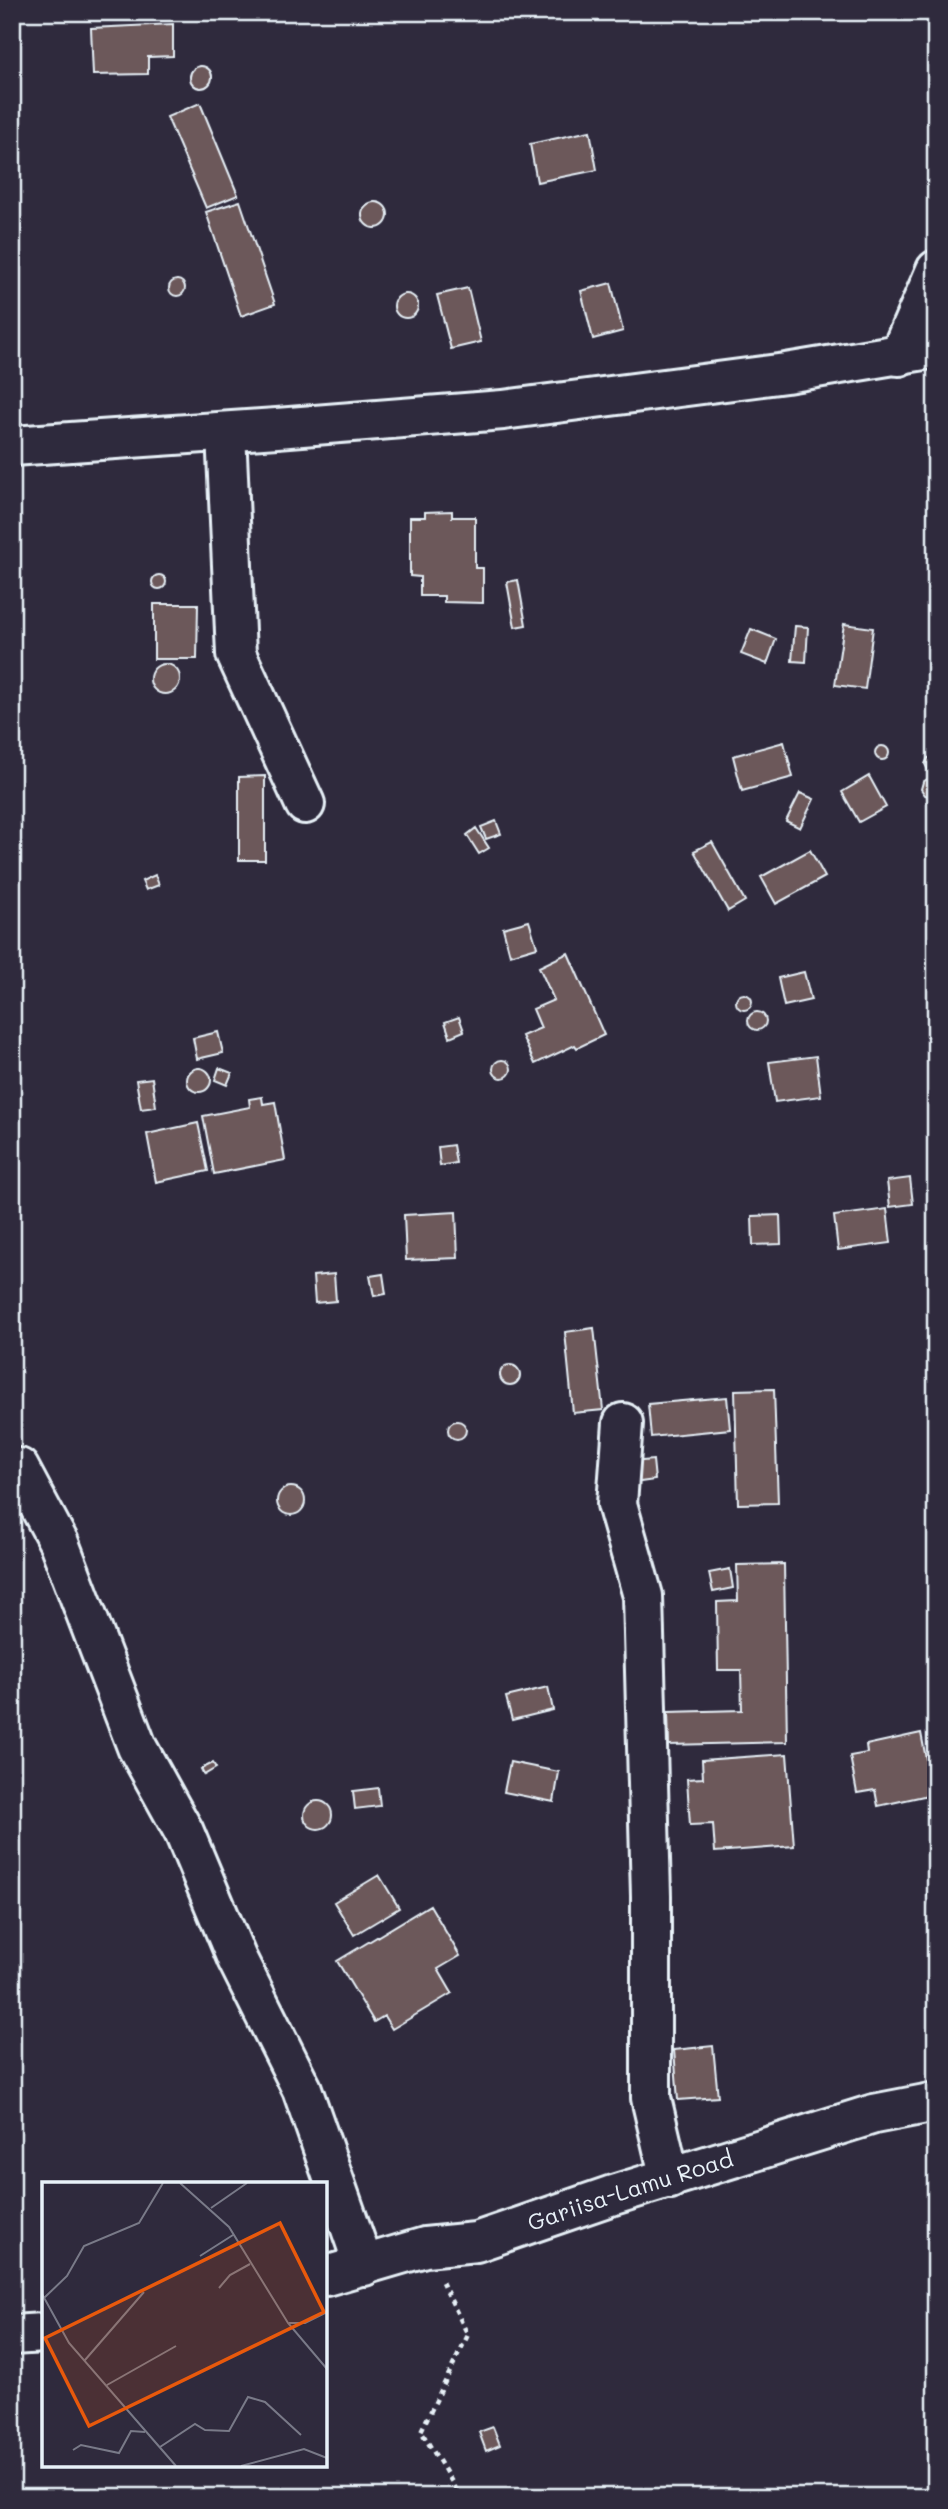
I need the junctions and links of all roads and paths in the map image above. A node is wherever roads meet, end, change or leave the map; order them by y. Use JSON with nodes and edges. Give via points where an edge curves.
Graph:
{"nodes":[{"id":1,"x":936,"y":270,"type":"edge"},
{"id":2,"x":936,"y":348,"type":"edge"},
{"id":3,"x":899,"y":356,"type":"junction"},
{"id":4,"x":226,"y":432,"type":"junction"},
{"id":5,"x":12,"y":446,"type":"edge"},
{"id":6,"x":306,"y":804,"type":"dead end"},
{"id":7,"x":623,"y":1423,"type":"dead end"},
{"id":8,"x":19,"y":1468,"type":"dead end"},
{"id":9,"x":936,"y":2102,"type":"edge"},
{"id":10,"x":670,"y":2179,"type":"junction"},
{"id":11,"x":425,"y":2247,"type":"junction"},
{"id":12,"x":364,"y":2266,"type":"junction"},
{"id":13,"x":327,"y":2276,"type":"edge"},
{"id":14,"x":42,"y":2333,"type":"edge"},
{"id":15,"x":12,"y":2335,"type":"edge"},
{"id":16,"x":461,"y":2497,"type":"edge"}],
"edges":[{"from":1,"to":3,"type":"street"},
{"from":2,"to":3,"type":"street"},
{"from":3,"to":4,"type":"street","via":[[503,410]]},
{"from":4,"to":5,"type":"street"},
{"from":4,"to":6,"type":"street","via":[[236,654]]},
{"from":7,"to":10,"type":"street","via":[[617,1504],[643,1596],[651,2098]]},
{"from":8,"to":12,"type":"street","via":[[59,1543],[137,1747],[184,1832],[237,1959],[302,2089]]},
{"from":9,"to":10,"type":"street","name":"Gariisa-Lamu Road","via":[[874,2114]]},
{"from":10,"to":11,"type":"street","name":"Gariisa-Lamu Road","via":[[476,2242]]},
{"from":11,"to":12,"type":"street","name":"Gariisa-Lamu Road"},
{"from":11,"to":16,"type":"path","via":[[468,2335],[421,2431]]},
{"from":12,"to":13,"type":"street","name":"Gariisa-Lamu Road"},
{"from":14,"to":15,"type":"street"}]}
